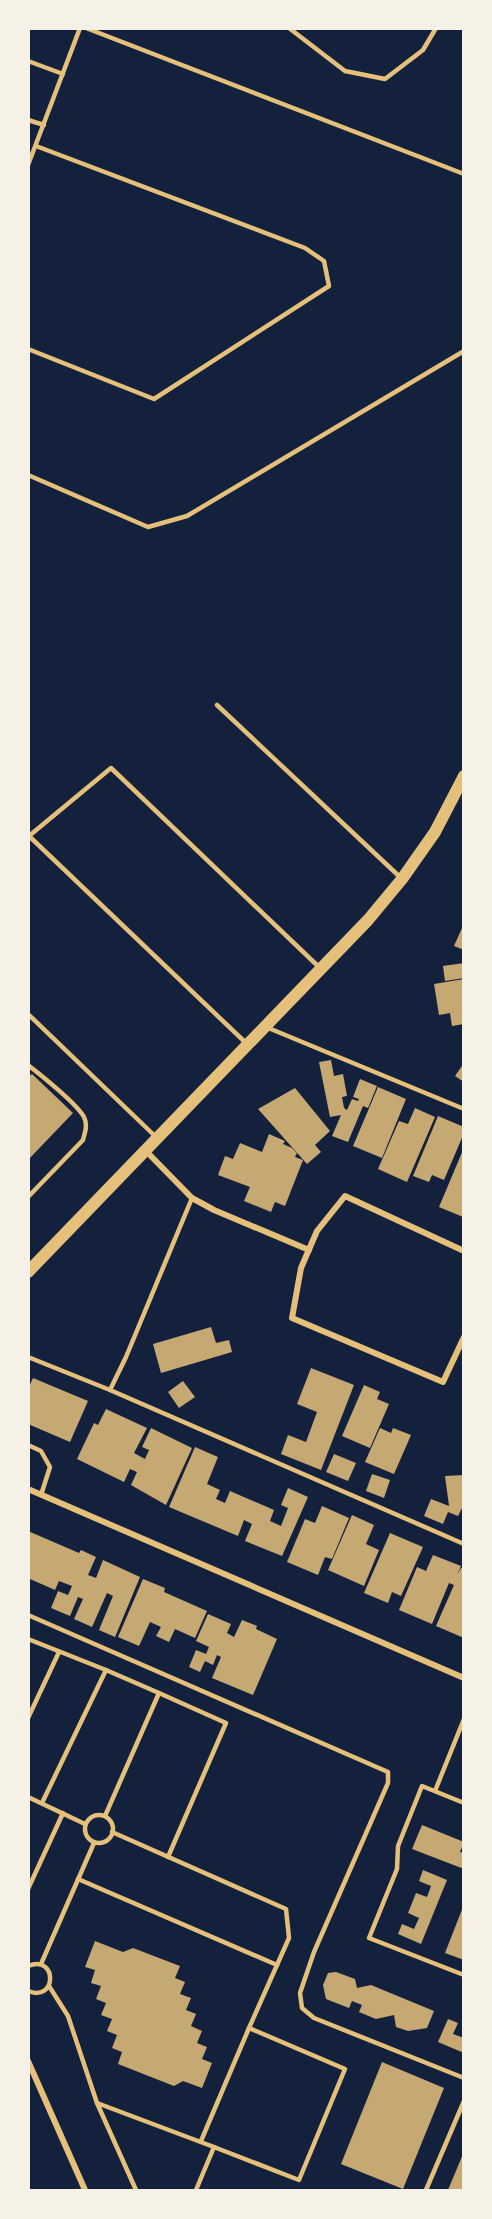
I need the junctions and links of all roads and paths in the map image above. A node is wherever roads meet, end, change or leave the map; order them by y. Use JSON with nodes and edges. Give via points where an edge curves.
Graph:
{"nodes":[{"id":1,"x":80,"y":28,"type":"edge"},
{"id":2,"x":86,"y":28,"type":"edge"},
{"id":3,"x":289,"y":28,"type":"edge"},
{"id":4,"x":436,"y":28,"type":"edge"},
{"id":5,"x":28,"y":61,"type":"edge"},
{"id":6,"x":63,"y":74,"type":"junction"},
{"id":7,"x":28,"y":120,"type":"edge"},
{"id":8,"x":44,"y":125,"type":"junction"},
{"id":9,"x":36,"y":146,"type":"junction"},
{"id":10,"x":28,"y":165,"type":"edge"},
{"id":11,"x":464,"y":174,"type":"edge"},
{"id":12,"x":28,"y":349,"type":"edge"},
{"id":13,"x":464,"y":351,"type":"edge"},
{"id":14,"x":28,"y":475,"type":"edge"},
{"id":15,"x":218,"y":705,"type":"dead end"},
{"id":16,"x":464,"y":776,"type":"edge"},
{"id":17,"x":402,"y":879,"type":"junction"},
{"id":18,"x":321,"y":969,"type":"junction"},
{"id":19,"x":28,"y":1014,"type":"edge"},
{"id":20,"x":264,"y":1026,"type":"junction"},
{"id":21,"x":247,"y":1045,"type":"junction"},
{"id":22,"x":28,"y":1065,"type":"edge"},
{"id":23,"x":464,"y":1109,"type":"edge"},
{"id":24,"x":158,"y":1138,"type":"junction"},
{"id":25,"x":146,"y":1151,"type":"junction"},
{"id":26,"x":28,"y":1197,"type":"edge"},
{"id":27,"x":192,"y":1198,"type":"junction"},
{"id":28,"x":309,"y":1250,"type":"junction"},
{"id":29,"x":464,"y":1251,"type":"edge"},
{"id":30,"x":28,"y":1272,"type":"edge"},
{"id":31,"x":464,"y":1337,"type":"edge"},
{"id":32,"x":28,"y":1357,"type":"edge"},
{"id":33,"x":110,"y":1390,"type":"junction"},
{"id":34,"x":28,"y":1445,"type":"edge"},
{"id":35,"x":28,"y":1489,"type":"edge"},
{"id":36,"x":41,"y":1495,"type":"junction"},
{"id":37,"x":464,"y":1544,"type":"edge"},
{"id":38,"x":28,"y":1615,"type":"edge"},
{"id":39,"x":28,"y":1639,"type":"edge"},
{"id":40,"x":59,"y":1652,"type":"junction"},
{"id":41,"x":106,"y":1670,"type":"junction"},
{"id":42,"x":464,"y":1678,"type":"edge"},
{"id":43,"x":159,"y":1693,"type":"junction"},
{"id":44,"x":28,"y":1718,"type":"edge"},
{"id":45,"x":464,"y":1719,"type":"edge"},
{"id":46,"x":435,"y":1791,"type":"junction"},
{"id":47,"x":28,"y":1797,"type":"edge"},
{"id":48,"x":42,"y":1803,"type":"junction"},
{"id":49,"x":464,"y":1803,"type":"edge"},
{"id":50,"x":63,"y":1813,"type":"junction"},
{"id":51,"x":105,"y":1816,"type":"junction"},
{"id":52,"x":86,"y":1824,"type":"junction"},
{"id":53,"x":112,"y":1832,"type":"junction"},
{"id":54,"x":94,"y":1843,"type":"junction"},
{"id":55,"x":168,"y":1857,"type":"junction"},
{"id":56,"x":78,"y":1879,"type":"junction"},
{"id":57,"x":28,"y":1889,"type":"edge"},
{"id":58,"x":41,"y":1964,"type":"junction"},
{"id":59,"x":278,"y":1965,"type":"junction"},
{"id":60,"x":28,"y":1966,"type":"edge"},
{"id":61,"x":464,"y":1975,"type":"edge"},
{"id":62,"x":49,"y":1986,"type":"junction"},
{"id":63,"x":28,"y":1991,"type":"edge"},
{"id":64,"x":249,"y":2028,"type":"junction"},
{"id":65,"x":28,"y":2061,"type":"edge"},
{"id":66,"x":464,"y":2078,"type":"edge"},
{"id":67,"x":464,"y":2101,"type":"edge"},
{"id":68,"x":97,"y":2103,"type":"junction"},
{"id":69,"x":201,"y":2141,"type":"junction"},
{"id":70,"x":214,"y":2147,"type":"junction"},
{"id":71,"x":85,"y":2190,"type":"edge"},
{"id":72,"x":136,"y":2190,"type":"edge"},
{"id":73,"x":196,"y":2190,"type":"edge"},
{"id":74,"x":426,"y":2190,"type":"edge"}],
"edges":[{"from":1,"to":6,"type":"lane"},
{"from":2,"to":11,"type":"lane"},
{"from":3,"to":4,"type":"lane","via":[[345,71],[385,79],[423,50]]},
{"from":5,"to":6,"type":"lane"},
{"from":6,"to":8,"type":"lane"},
{"from":7,"to":8,"type":"lane"},
{"from":8,"to":9,"type":"lane"},
{"from":9,"to":10,"type":"lane"},
{"from":9,"to":12,"type":"lane","via":[[305,248],[324,261],[329,286],[154,399]]},
{"from":13,"to":14,"type":"lane","via":[[177,519],[148,527]]},
{"from":15,"to":17,"type":"lane"},
{"from":16,"to":17,"type":"main road","via":[[435,832]]},
{"from":17,"to":18,"type":"main road"},
{"from":18,"to":20,"type":"main road"},
{"from":18,"to":21,"type":"lane","via":[[111,768],[29,836]]},
{"from":19,"to":24,"type":"lane"},
{"from":20,"to":21,"type":"main road"},
{"from":20,"to":23,"type":"lane"},
{"from":21,"to":24,"type":"main road"},
{"from":22,"to":26,"type":"lane","via":[[84,1117],[87,1128],[83,1140]]},
{"from":24,"to":25,"type":"main road"},
{"from":25,"to":27,"type":"street"},
{"from":25,"to":30,"type":"main road"},
{"from":27,"to":28,"type":"street"},
{"from":27,"to":33,"type":"lane"},
{"from":28,"to":29,"type":"street","via":[[317,1231],[345,1196]]},
{"from":28,"to":31,"type":"street","via":[[301,1268],[292,1318],[443,1382]]},
{"from":32,"to":33,"type":"lane"},
{"from":33,"to":37,"type":"lane"},
{"from":34,"to":36,"type":"lane","via":[[40,1451],[50,1467]]},
{"from":35,"to":36,"type":"street"},
{"from":36,"to":42,"type":"street"},
{"from":38,"to":66,"type":"lane","via":[[388,1772],[388,1783],[314,1952],[300,1994],[302,2008],[314,2018]]},
{"from":39,"to":40,"type":"lane"},
{"from":40,"to":41,"type":"lane"},
{"from":40,"to":44,"type":"lane"},
{"from":41,"to":43,"type":"lane"},
{"from":41,"to":48,"type":"lane"},
{"from":43,"to":51,"type":"lane"},
{"from":43,"to":55,"type":"lane","via":[[226,1723]]},
{"from":45,"to":46,"type":"lane"},
{"from":46,"to":49,"type":"lane"},
{"from":46,"to":61,"type":"lane","via":[[422,1786],[398,1846],[397,1869],[369,1938]]},
{"from":47,"to":48,"type":"lane"},
{"from":48,"to":50,"type":"lane"},
{"from":50,"to":52,"type":"lane"},
{"from":50,"to":57,"type":"lane"},
{"from":51,"to":52,"type":"lane","via":[[92,1817]]},
{"from":51,"to":53,"type":"lane"},
{"from":52,"to":54,"type":"lane","via":[[87,1837]]},
{"from":53,"to":54,"type":"lane","via":[[107,1840]]},
{"from":53,"to":55,"type":"lane"},
{"from":54,"to":56,"type":"lane"},
{"from":55,"to":59,"type":"lane","via":[[286,1909],[289,1938]]},
{"from":56,"to":58,"type":"lane"},
{"from":56,"to":59,"type":"lane"},
{"from":58,"to":60,"type":"lane"},
{"from":58,"to":62,"type":"lane","via":[[50,1974]]},
{"from":59,"to":64,"type":"lane"},
{"from":62,"to":63,"type":"lane","via":[[39,1993]]},
{"from":62,"to":68,"type":"lane","via":[[68,2016]]},
{"from":64,"to":69,"type":"lane"},
{"from":64,"to":70,"type":"lane","via":[[345,2069],[299,2180]]},
{"from":65,"to":71,"type":"street"},
{"from":67,"to":74,"type":"lane"},
{"from":68,"to":69,"type":"lane"},
{"from":68,"to":72,"type":"lane"},
{"from":69,"to":70,"type":"lane"},
{"from":70,"to":73,"type":"lane"}]}
